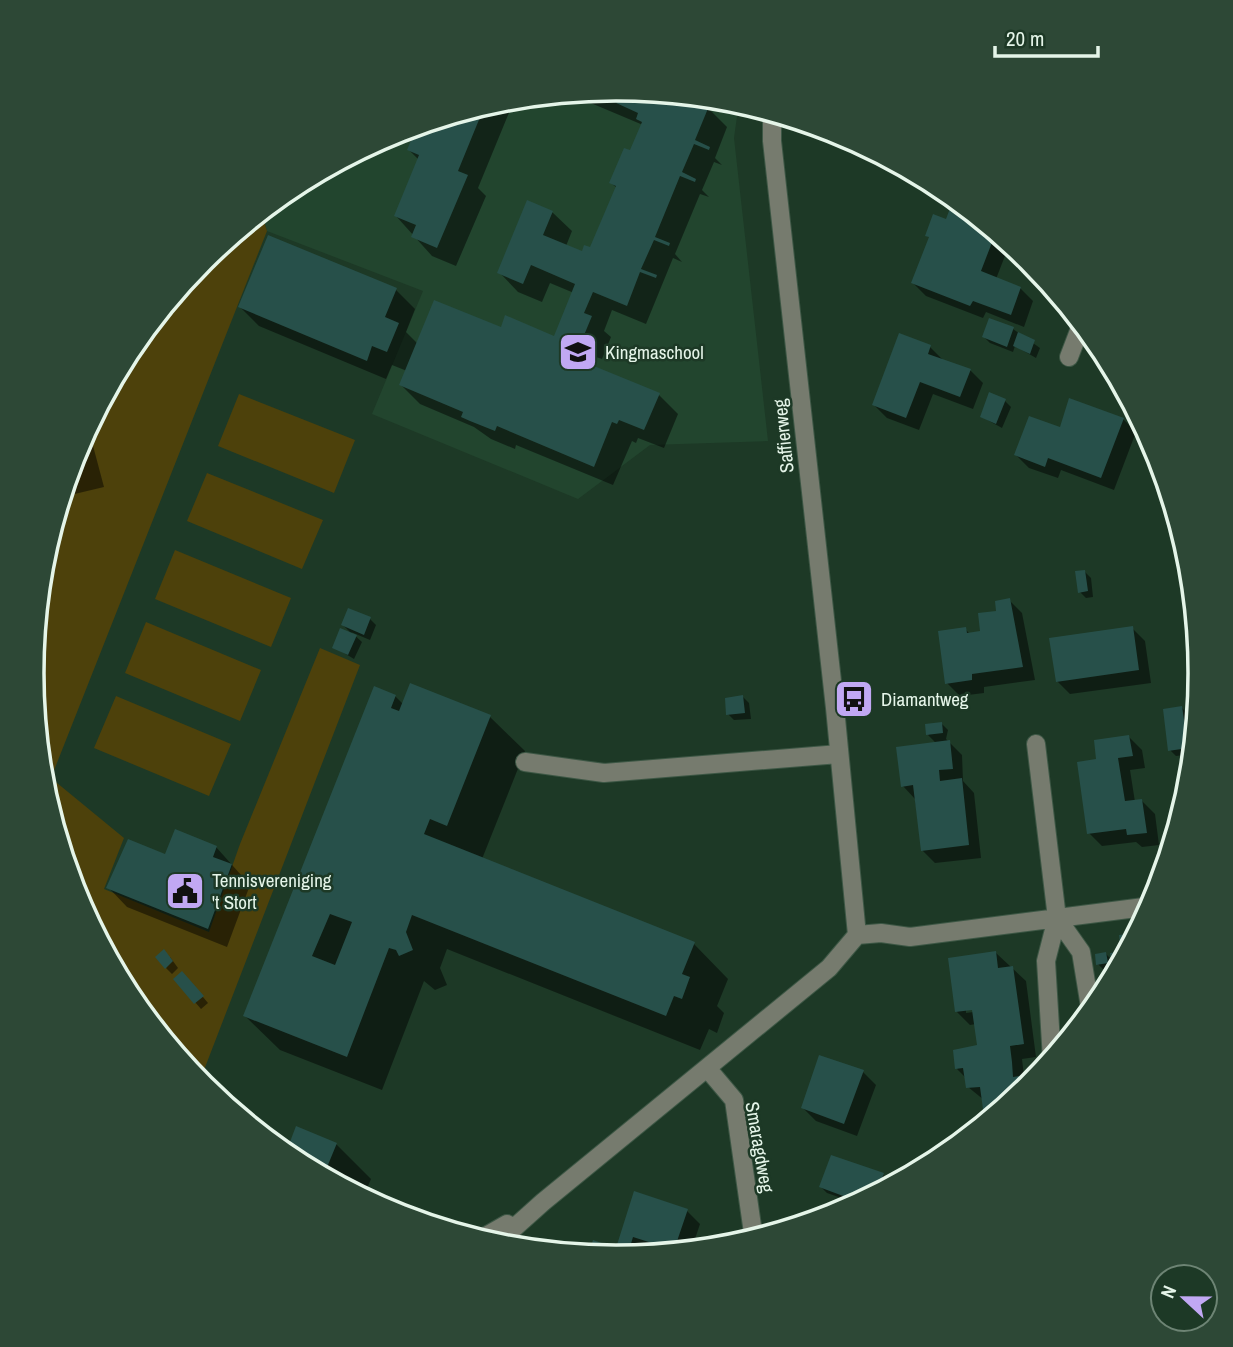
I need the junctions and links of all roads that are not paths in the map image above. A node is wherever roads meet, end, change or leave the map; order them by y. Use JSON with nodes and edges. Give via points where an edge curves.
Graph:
{"nodes":[{"id":1,"x":772,"y":122,"type":"edge"},
{"id":2,"x":1078,"y":334,"type":"edge"},
{"id":3,"x":1069,"y":357,"type":"dead end"},
{"id":4,"x":1036,"y":744,"type":"dead end"},
{"id":5,"x":839,"y":754,"type":"junction"},
{"id":6,"x":526,"y":762,"type":"dead end"},
{"id":7,"x":1139,"y":908,"type":"edge"},
{"id":8,"x":1057,"y":918,"type":"junction"},
{"id":9,"x":857,"y":935,"type":"junction"},
{"id":10,"x":1089,"y":998,"type":"edge"},
{"id":11,"x":1051,"y":1046,"type":"edge"},
{"id":12,"x":707,"y":1068,"type":"junction"},
{"id":13,"x":543,"y":1202,"type":"junction"},
{"id":14,"x":753,"y":1230,"type":"edge"},
{"id":15,"x":492,"y":1232,"type":"edge"},
{"id":16,"x":506,"y":1235,"type":"edge"}],
"edges":[{"from":1,"to":5,"type":"street","name":"Saffierweg"},
{"from":2,"to":3,"type":"street"},
{"from":4,"to":8,"type":"street"},
{"from":5,"to":6,"type":"street","via":[[604,773]]},
{"from":5,"to":9,"type":"street","name":"Saffierweg"},
{"from":7,"to":8,"type":"street"},
{"from":8,"to":9,"type":"street","via":[[910,937]]},
{"from":8,"to":10,"type":"street","via":[[1081,952]]},
{"from":8,"to":11,"type":"street","via":[[1045,961]]},
{"from":9,"to":12,"type":"street","via":[[829,968]]},
{"from":12,"to":13,"type":"street"},
{"from":12,"to":14,"type":"street","name":"Smaragdweg","via":[[734,1100]]},
{"from":13,"to":15,"type":"street"},
{"from":13,"to":16,"type":"street"}]}
